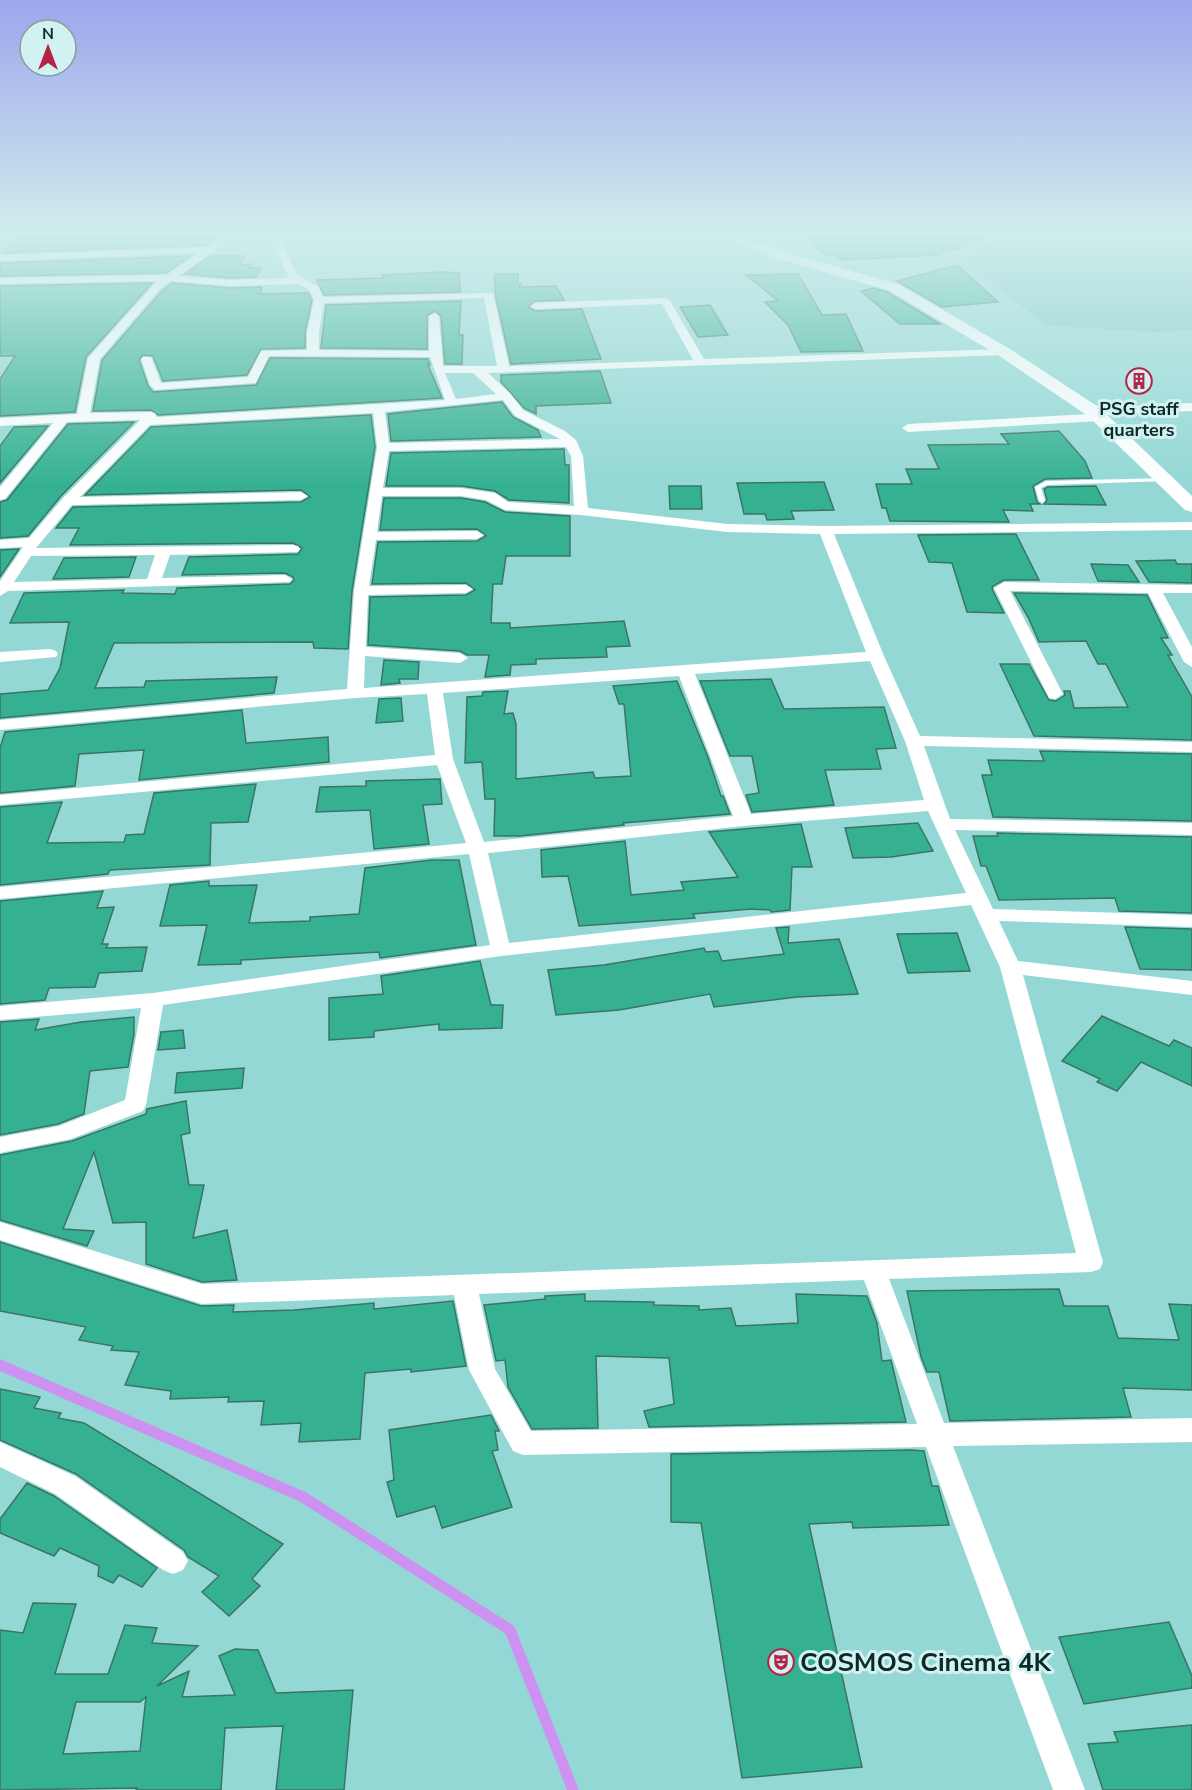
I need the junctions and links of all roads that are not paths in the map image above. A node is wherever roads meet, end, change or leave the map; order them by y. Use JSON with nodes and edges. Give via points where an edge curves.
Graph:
{"nodes":[{"id":1,"x":129,"y":318,"type":"edge"},
{"id":2,"x":316,"y":318,"type":"edge"},
{"id":3,"x":434,"y":318,"type":"edge"},
{"id":4,"x":494,"y":318,"type":"edge"},
{"id":5,"x":674,"y":318,"type":"edge"},
{"id":6,"x":945,"y":318,"type":"edge"},
{"id":7,"x":1004,"y":352,"type":"junction"},
{"id":8,"x":313,"y":353,"type":"junction"},
{"id":9,"x":435,"y":354,"type":"junction"},
{"id":10,"x":147,"y":359,"type":"dead end"},
{"id":11,"x":701,"y":364,"type":"junction"},
{"id":12,"x":438,"y":369,"type":"junction"},
{"id":13,"x":477,"y":370,"type":"junction"},
{"id":14,"x":504,"y":370,"type":"junction"},
{"id":15,"x":506,"y":396,"type":"junction"},
{"id":16,"x":452,"y":403,"type":"junction"},
{"id":17,"x":153,"y":406,"type":"junction"},
{"id":18,"x":1192,"y":407,"type":"edge"},
{"id":19,"x":379,"y":410,"type":"junction"},
{"id":20,"x":1096,"y":415,"type":"junction"},
{"id":21,"x":73,"y":418,"type":"junction"},
{"id":22,"x":0,"y":422,"type":"edge"},
{"id":23,"x":908,"y":428,"type":"dead end"},
{"id":24,"x":571,"y":443,"type":"junction"},
{"id":25,"x":383,"y":447,"type":"junction"},
{"id":26,"x":1165,"y":480,"type":"junction"},
{"id":27,"x":375,"y":492,"type":"junction"},
{"id":28,"x":0,"y":496,"type":"edge"},
{"id":29,"x":301,"y":496,"type":"dead end"},
{"id":30,"x":68,"y":501,"type":"junction"},
{"id":31,"x":1042,"y":501,"type":"dead end"},
{"id":32,"x":1192,"y":506,"type":"edge"},
{"id":33,"x":581,"y":512,"type":"junction"},
{"id":34,"x":1192,"y":526,"type":"edge"},
{"id":35,"x":825,"y":530,"type":"junction"},
{"id":36,"x":477,"y":535,"type":"dead end"},
{"id":37,"x":370,"y":536,"type":"junction"},
{"id":38,"x":0,"y":544,"type":"edge"},
{"id":39,"x":29,"y":547,"type":"junction"},
{"id":40,"x":293,"y":549,"type":"dead end"},
{"id":41,"x":164,"y":551,"type":"junction"},
{"id":42,"x":285,"y":579,"type":"dead end"},
{"id":43,"x":153,"y":583,"type":"junction"},
{"id":44,"x":1153,"y":588,"type":"junction"},
{"id":45,"x":2,"y":590,"type":"edge"},
{"id":46,"x":466,"y":590,"type":"dead end"},
{"id":47,"x":1192,"y":590,"type":"edge"},
{"id":48,"x":361,"y":591,"type":"junction"},
{"id":49,"x":358,"y":651,"type":"junction"},
{"id":50,"x":50,"y":654,"type":"dead end"},
{"id":51,"x":876,"y":656,"type":"junction"},
{"id":52,"x":0,"y":657,"type":"edge"},
{"id":53,"x":460,"y":658,"type":"dead end"},
{"id":54,"x":1192,"y":662,"type":"edge"},
{"id":55,"x":685,"y":669,"type":"junction"},
{"id":56,"x":434,"y":689,"type":"junction"},
{"id":57,"x":356,"y":693,"type":"junction"},
{"id":58,"x":1055,"y":694,"type":"dead end"},
{"id":59,"x":0,"y":725,"type":"edge"},
{"id":60,"x":914,"y":741,"type":"junction"},
{"id":61,"x":1192,"y":747,"type":"edge"},
{"id":62,"x":444,"y":759,"type":"junction"},
{"id":63,"x":0,"y":800,"type":"edge"},
{"id":64,"x":934,"y":805,"type":"junction"},
{"id":65,"x":744,"y":820,"type":"junction"},
{"id":66,"x":943,"y":824,"type":"junction"},
{"id":67,"x":1192,"y":829,"type":"edge"},
{"id":68,"x":477,"y":848,"type":"junction"},
{"id":69,"x":0,"y":893,"type":"edge"},
{"id":70,"x":982,"y":906,"type":"junction"},
{"id":71,"x":1192,"y":921,"type":"edge"},
{"id":72,"x":501,"y":950,"type":"junction"},
{"id":73,"x":1010,"y":967,"type":"junction"},
{"id":74,"x":1192,"y":988,"type":"edge"},
{"id":75,"x":153,"y":1000,"type":"junction"},
{"id":76,"x":0,"y":1012,"type":"edge"},
{"id":77,"x":0,"y":1145,"type":"edge"},
{"id":78,"x":0,"y":1231,"type":"edge"},
{"id":79,"x":873,"y":1270,"type":"junction"},
{"id":80,"x":465,"y":1286,"type":"junction"},
{"id":81,"x":1192,"y":1430,"type":"edge"},
{"id":82,"x":935,"y":1436,"type":"junction"},
{"id":83,"x":0,"y":1454,"type":"edge"},
{"id":84,"x":173,"y":1561,"type":"dead end"},
{"id":85,"x":1070,"y":1790,"type":"edge"}],
"edges":[{"from":1,"to":21,"type":"street","via":[[94,358]]},
{"from":2,"to":8,"type":"street"},
{"from":3,"to":9,"type":"street"},
{"from":4,"to":14,"type":"street"},
{"from":5,"to":11,"type":"street"},
{"from":6,"to":7,"type":"street"},
{"from":7,"to":11,"type":"street"},
{"from":7,"to":20,"type":"street"},
{"from":8,"to":9,"type":"street"},
{"from":8,"to":17,"type":"street","via":[[265,353],[252,380]]},
{"from":9,"to":12,"type":"street"},
{"from":10,"to":17,"type":"street","via":[[156,385]]},
{"from":11,"to":14,"type":"street"},
{"from":12,"to":13,"type":"street"},
{"from":12,"to":16,"type":"street"},
{"from":13,"to":14,"type":"street"},
{"from":13,"to":15,"type":"street"},
{"from":15,"to":16,"type":"street"},
{"from":15,"to":24,"type":"street","via":[[519,413]]},
{"from":16,"to":19,"type":"street"},
{"from":17,"to":19,"type":"street"},
{"from":17,"to":21,"type":"street"},
{"from":17,"to":30,"type":"street"},
{"from":18,"to":20,"type":"street"},
{"from":19,"to":25,"type":"street"},
{"from":20,"to":23,"type":"street"},
{"from":20,"to":26,"type":"street"},
{"from":21,"to":22,"type":"street"},
{"from":21,"to":28,"type":"street"},
{"from":24,"to":25,"type":"street"},
{"from":24,"to":33,"type":"street","via":[[577,456]]},
{"from":25,"to":27,"type":"street"},
{"from":26,"to":31,"type":"lane","via":[[1046,483],[1038,487]]},
{"from":26,"to":32,"type":"street"},
{"from":27,"to":33,"type":"street","via":[[461,492],[490,496],[505,506]]},
{"from":27,"to":37,"type":"street"},
{"from":29,"to":30,"type":"street"},
{"from":30,"to":39,"type":"street"},
{"from":33,"to":35,"type":"street","via":[[727,528]]},
{"from":34,"to":35,"type":"street"},
{"from":35,"to":51,"type":"street"},
{"from":36,"to":37,"type":"street"},
{"from":37,"to":48,"type":"street"},
{"from":38,"to":39,"type":"street"},
{"from":39,"to":41,"type":"street"},
{"from":39,"to":45,"type":"street"},
{"from":40,"to":41,"type":"street"},
{"from":41,"to":43,"type":"street"},
{"from":42,"to":43,"type":"street"},
{"from":43,"to":45,"type":"street"},
{"from":44,"to":47,"type":"street"},
{"from":44,"to":54,"type":"street"},
{"from":44,"to":58,"type":"street","via":[[1001,588]]},
{"from":46,"to":48,"type":"street"},
{"from":48,"to":49,"type":"street"},
{"from":49,"to":53,"type":"street"},
{"from":49,"to":57,"type":"street"},
{"from":50,"to":52,"type":"street"},
{"from":51,"to":55,"type":"street"},
{"from":51,"to":60,"type":"street"},
{"from":55,"to":56,"type":"street"},
{"from":55,"to":65,"type":"street"},
{"from":56,"to":57,"type":"street"},
{"from":56,"to":62,"type":"street"},
{"from":57,"to":59,"type":"street"},
{"from":60,"to":61,"type":"street"},
{"from":60,"to":64,"type":"street"},
{"from":62,"to":63,"type":"street"},
{"from":62,"to":68,"type":"street"},
{"from":64,"to":65,"type":"street"},
{"from":64,"to":66,"type":"street"},
{"from":65,"to":68,"type":"street"},
{"from":66,"to":67,"type":"street"},
{"from":66,"to":70,"type":"street"},
{"from":68,"to":69,"type":"street"},
{"from":68,"to":72,"type":"street"},
{"from":70,"to":71,"type":"street"},
{"from":70,"to":72,"type":"street"},
{"from":70,"to":73,"type":"street"},
{"from":72,"to":75,"type":"street"},
{"from":73,"to":74,"type":"street"},
{"from":73,"to":79,"type":"street","via":[[1091,1262]]},
{"from":75,"to":76,"type":"street"},
{"from":75,"to":77,"type":"street","via":[[135,1105],[63,1133]]},
{"from":78,"to":80,"type":"street","via":[[202,1294]]},
{"from":79,"to":80,"type":"street"},
{"from":79,"to":82,"type":"street"},
{"from":80,"to":82,"type":"street","via":[[482,1370],[523,1443]]},
{"from":81,"to":82,"type":"street"},
{"from":82,"to":85,"type":"street"},
{"from":83,"to":84,"type":"street","via":[[65,1485]]}]}
